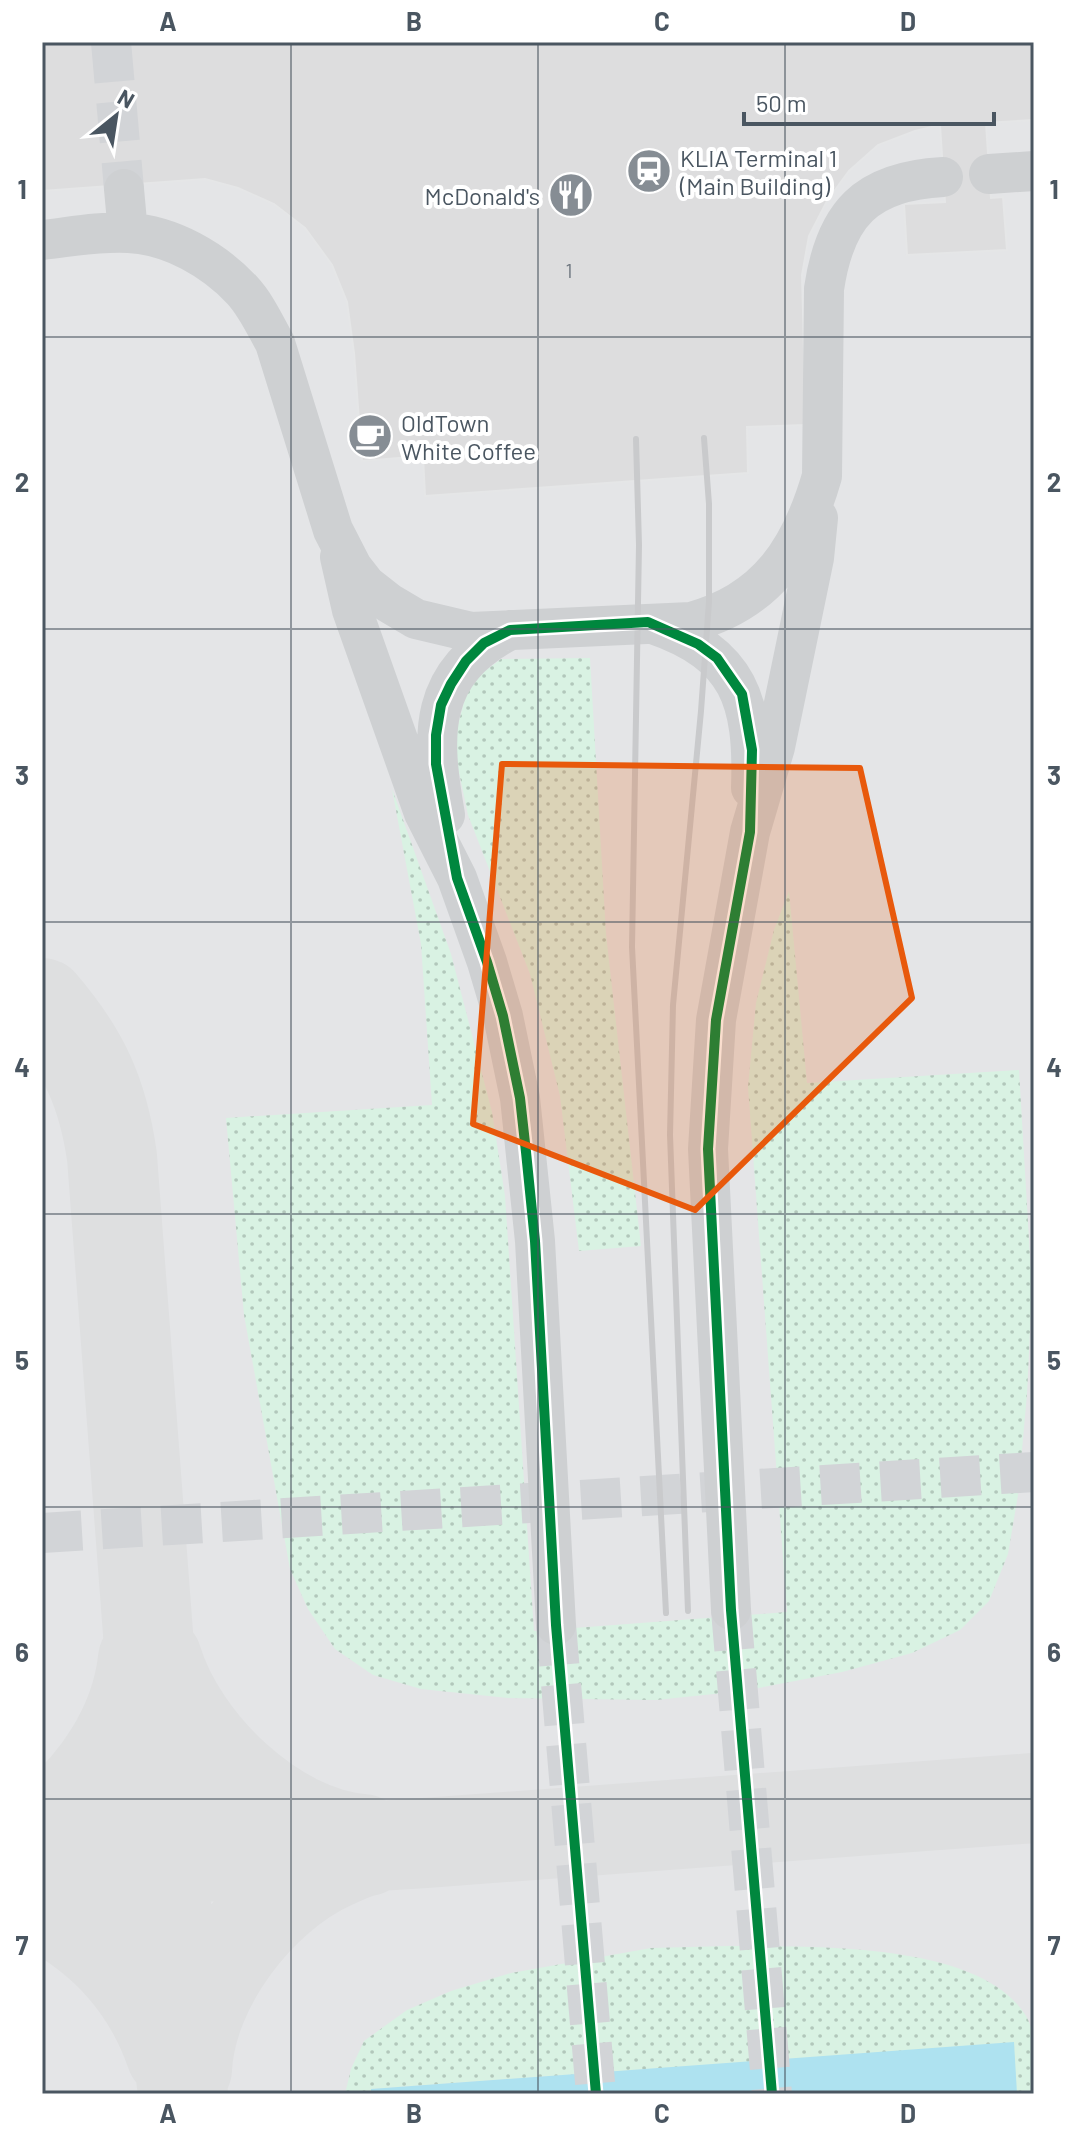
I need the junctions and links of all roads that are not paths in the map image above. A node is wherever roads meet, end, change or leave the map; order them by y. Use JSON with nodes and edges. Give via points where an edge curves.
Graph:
{"nodes":[{"id":1,"x":1034,"y":171,"type":"edge"},
{"id":2,"x":989,"y":174,"type":"dead end"},
{"id":3,"x":943,"y":177,"type":"dead end"},
{"id":4,"x":124,"y":189,"type":"tunnel mouth"},
{"id":5,"x":128,"y":233,"type":"junction"},
{"id":6,"x":42,"y":240,"type":"edge"},
{"id":7,"x":822,"y":476,"type":"junction"},
{"id":8,"x":333,"y":530,"type":"junction"},
{"id":9,"x":648,"y":622,"type":"junction"},
{"id":10,"x":510,"y":630,"type":"junction"},
{"id":11,"x":750,"y":832,"type":"junction"},
{"id":12,"x":457,"y":878,"type":"junction"},
{"id":13,"x":731,"y":1610,"type":"tunnel mouth"},
{"id":14,"x":556,"y":1625,"type":"tunnel mouth"}],
"edges":[{"from":1,"to":2,"type":"street"},
{"from":3,"to":7,"type":"street","via":[[913,179],[868,196],[828,261]]},
{"from":4,"to":5,"type":"street"},
{"from":5,"to":6,"type":"street"},
{"from":5,"to":8,"type":"street","via":[[181,246],[244,292],[275,343]]},
{"from":7,"to":9,"type":"street","via":[[792,551],[761,586],[711,616],[691,622]]},
{"from":7,"to":11,"type":"street","via":[[814,558],[775,747]]},
{"from":8,"to":10,"type":"street","via":[[366,585],[416,619],[471,632]]},
{"from":8,"to":12,"type":"street","via":[[352,610],[424,813]]},
{"from":9,"to":10,"type":"street"},
{"from":9,"to":11,"type":"street","via":[[717,658],[742,694],[752,750]]},
{"from":10,"to":12,"type":"street","via":[[484,643],[466,661],[441,705],[436,764]]},
{"from":11,"to":13,"type":"street","via":[[716,1020],[708,1149]]},
{"from":12,"to":14,"type":"street","via":[[503,1016],[520,1098],[535,1241]]}]}
